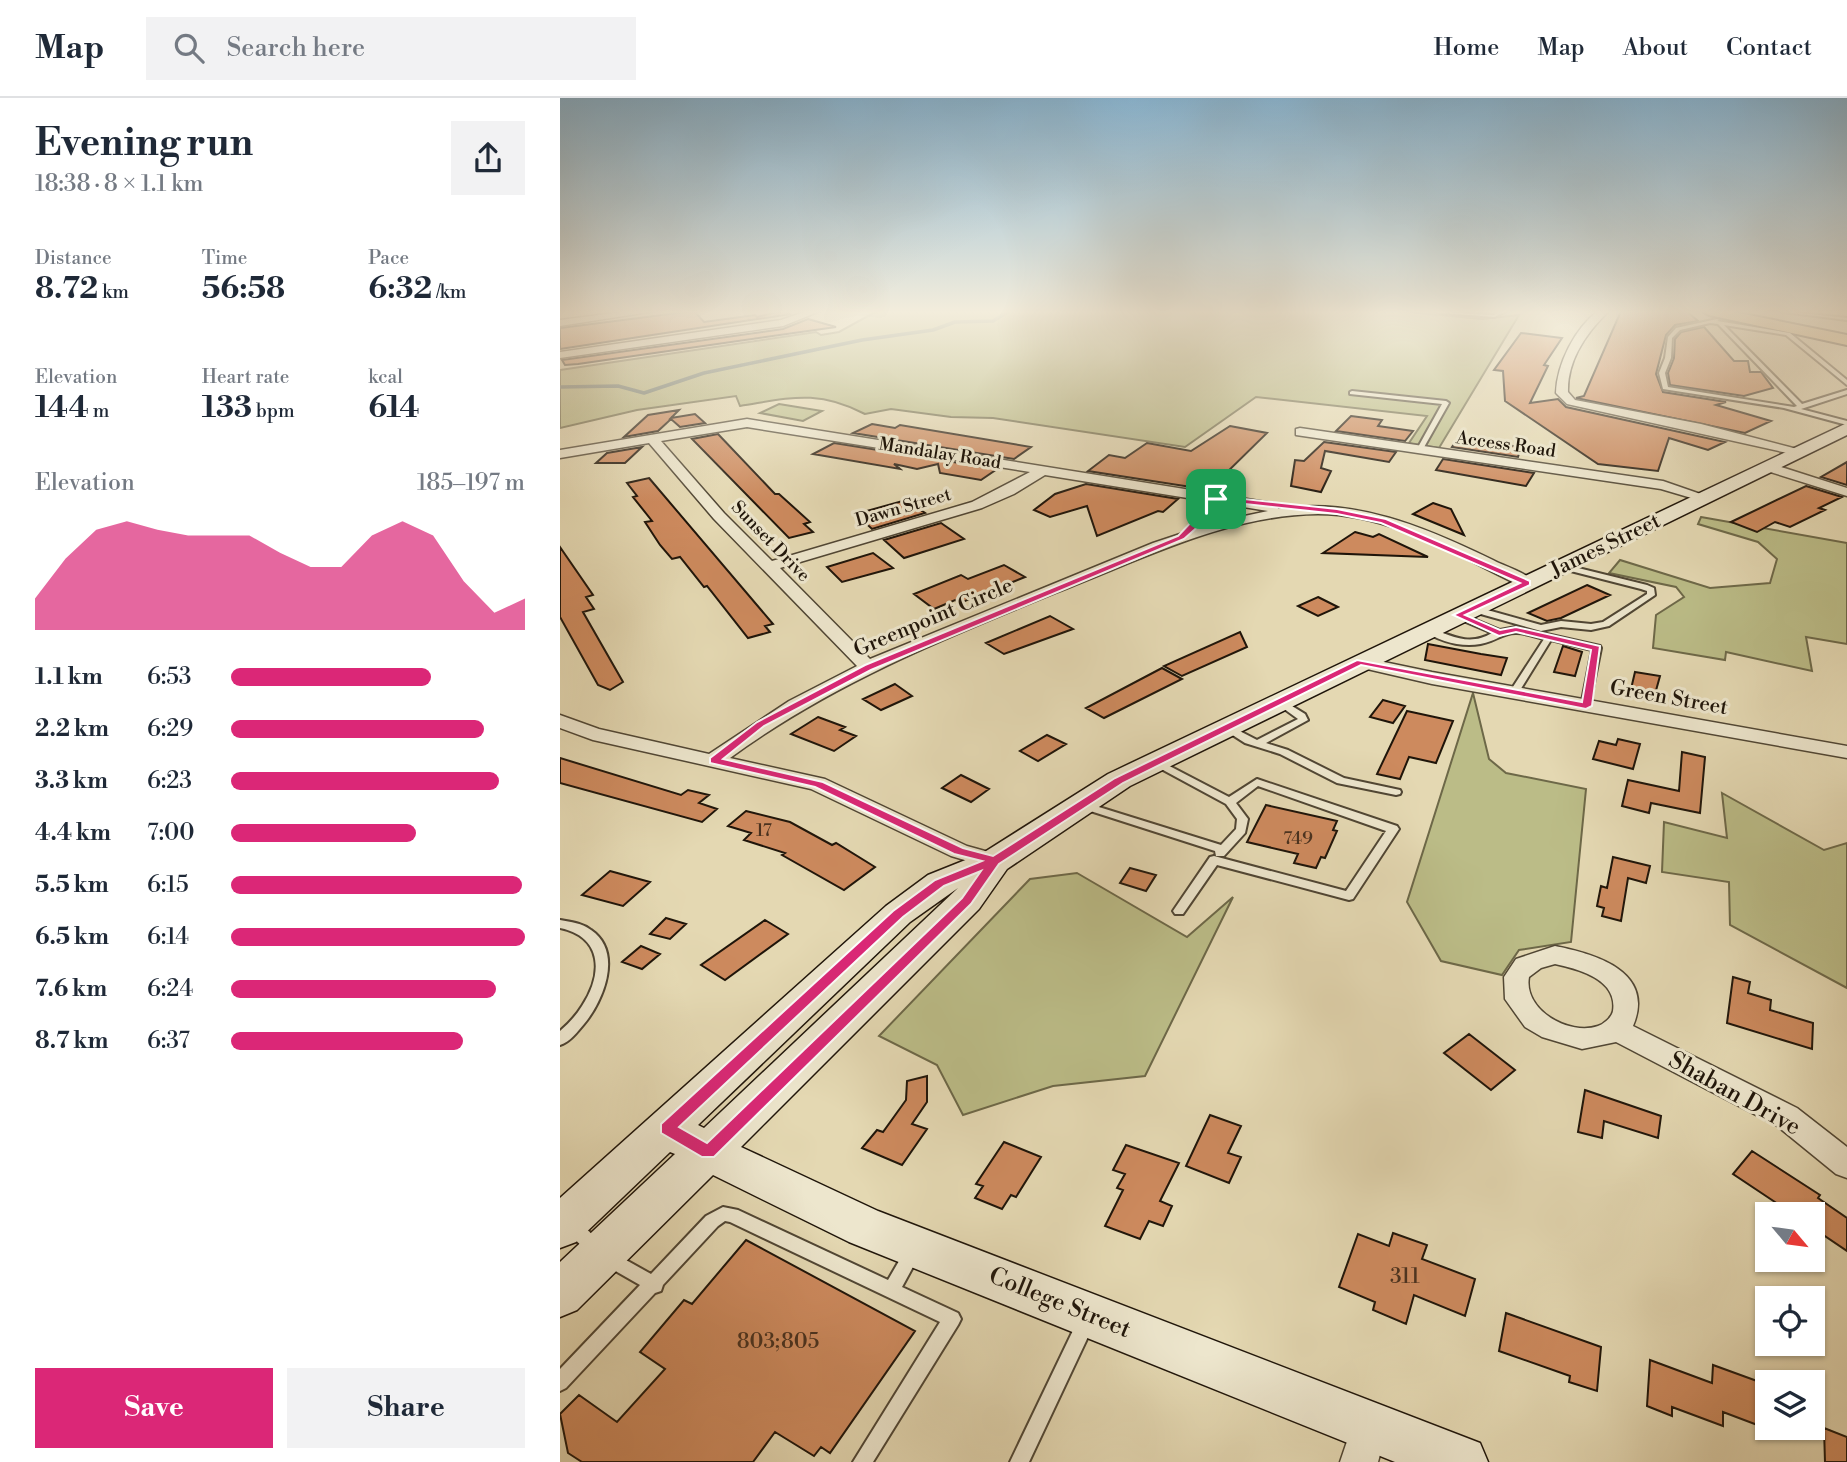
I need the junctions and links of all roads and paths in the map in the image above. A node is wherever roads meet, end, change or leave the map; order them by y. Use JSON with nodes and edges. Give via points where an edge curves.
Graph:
{"nodes":[{"id":1,"x":1566,"y":375,"type":"edge"},
{"id":2,"x":1662,"y":375,"type":"edge"},
{"id":3,"x":1767,"y":375,"type":"edge"},
{"id":4,"x":1847,"y":392,"type":"edge"},
{"id":5,"x":1352,"y":393,"type":"dead end"},
{"id":6,"x":1798,"y":408,"type":"junction"},
{"id":7,"x":1847,"y":426,"type":"edge"},
{"id":8,"x":1300,"y":432,"type":"dead end"},
{"id":9,"x":651,"y":437,"type":"junction"},
{"id":10,"x":1420,"y":449,"type":"junction"},
{"id":11,"x":1796,"y":453,"type":"junction"},
{"id":12,"x":560,"y":454,"type":"edge"},
{"id":13,"x":1769,"y":467,"type":"junction"},
{"id":14,"x":1043,"y":470,"type":"junction"},
{"id":15,"x":1847,"y":492,"type":"edge"},
{"id":16,"x":1705,"y":498,"type":"junction"},
{"id":17,"x":1209,"y":508,"type":"junction"},
{"id":18,"x":1320,"y":510,"type":"junction"},
{"id":19,"x":1181,"y":538,"type":"junction"},
{"id":20,"x":768,"y":566,"type":"junction"},
{"id":21,"x":1562,"y":566,"type":"junction"},
{"id":22,"x":1527,"y":583,"type":"junction"},
{"id":23,"x":1465,"y":612,"type":"junction"},
{"id":24,"x":1427,"y":630,"type":"junction"},
{"id":25,"x":1499,"y":633,"type":"junction"},
{"id":26,"x":1549,"y":637,"type":"junction"},
{"id":27,"x":1360,"y":662,"type":"junction"},
{"id":28,"x":868,"y":667,"type":"junction"},
{"id":29,"x":1514,"y":692,"type":"junction"},
{"id":30,"x":1279,"y":701,"type":"junction"},
{"id":31,"x":1586,"y":706,"type":"junction"},
{"id":32,"x":560,"y":722,"type":"edge"},
{"id":33,"x":1225,"y":727,"type":"junction"},
{"id":34,"x":1259,"y":743,"type":"junction"},
{"id":35,"x":1847,"y":752,"type":"edge"},
{"id":36,"x":714,"y":760,"type":"junction"},
{"id":37,"x":1156,"y":762,"type":"junction"},
{"id":38,"x":1396,"y":792,"type":"dead end"},
{"id":39,"x":1230,"y":802,"type":"junction"},
{"id":40,"x":1081,"y":805,"type":"junction"},
{"id":41,"x":1223,"y":850,"type":"junction"},
{"id":42,"x":1214,"y":860,"type":"junction"},
{"id":43,"x":995,"y":861,"type":"junction"},
{"id":44,"x":1179,"y":912,"type":"dead end"},
{"id":45,"x":560,"y":924,"type":"edge"},
{"id":46,"x":1617,"y":1030,"type":"dead end"},
{"id":47,"x":560,"y":1040,"type":"edge"},
{"id":48,"x":667,"y":1128,"type":"junction"},
{"id":49,"x":708,"y":1152,"type":"junction"},
{"id":50,"x":1847,"y":1166,"type":"edge"},
{"id":51,"x":562,"y":1219,"type":"edge"},
{"id":52,"x":917,"y":1246,"type":"junction"},
{"id":53,"x":602,"y":1255,"type":"junction"},
{"id":54,"x":654,"y":1285,"type":"junction"},
{"id":55,"x":891,"y":1291,"type":"junction"},
{"id":56,"x":560,"y":1294,"type":"edge"},
{"id":57,"x":1090,"y":1315,"type":"junction"},
{"id":58,"x":560,"y":1382,"type":"edge"},
{"id":59,"x":1365,"y":1444,"type":"edge"},
{"id":60,"x":862,"y":1462,"type":"edge"},
{"id":61,"x":1019,"y":1462,"type":"edge"},
{"id":62,"x":1461,"y":1462,"type":"edge"}],
"edges":[{"from":1,"to":11,"type":"street","via":[[1562,393],[1584,407],[1701,428]]},
{"from":2,"to":6,"type":"lane","via":[[1665,388]]},
{"from":3,"to":6,"type":"lane"},
{"from":4,"to":6,"type":"lane"},
{"from":5,"to":10,"type":"lane","via":[[1446,403]]},
{"from":6,"to":7,"type":"lane"},
{"from":7,"to":11,"type":"main road","name":"James Street"},
{"from":8,"to":10,"type":"street","name":"Access Road"},
{"from":9,"to":12,"type":"street","name":"Mandalay Road"},
{"from":9,"to":14,"type":"street","name":"Mandalay Road","via":[[747,423]]},
{"from":9,"to":20,"type":"street","name":"Sunset Drive"},
{"from":10,"to":16,"type":"street","name":"Access Road","via":[[1663,485]]},
{"from":11,"to":13,"type":"main road","name":"James Street"},
{"from":13,"to":15,"type":"street"},
{"from":13,"to":16,"type":"main road","name":"James Street"},
{"from":14,"to":17,"type":"street","name":"Mandalay Road"},
{"from":14,"to":20,"type":"street","name":"Dawn Street","via":[[985,502]]},
{"from":16,"to":21,"type":"main road","name":"James Street"},
{"from":17,"to":18,"type":"street","name":"Mandalay Road"},
{"from":17,"to":19,"type":"street","name":"Greenpoint Circle"},
{"from":18,"to":19,"type":"street","name":"Greenpoint Circle","via":[[1247,518]]},
{"from":18,"to":22,"type":"street","name":"Greenpoint Circle","via":[[1401,527]]},
{"from":19,"to":28,"type":"street","name":"Greenpoint Circle"},
{"from":20,"to":28,"type":"street","name":"Sunset Drive"},
{"from":21,"to":22,"type":"main road","name":"James Street"},
{"from":21,"to":23,"type":"lane","via":[[1644,587],[1651,595],[1606,624],[1591,626],[1541,628]]},
{"from":22,"to":23,"type":"main road","name":"James Street"},
{"from":23,"to":24,"type":"main road","name":"James Street"},
{"from":23,"to":25,"type":"lane"},
{"from":24,"to":25,"type":"lane","via":[[1460,645],[1486,642]]},
{"from":24,"to":27,"type":"main road","name":"James Street"},
{"from":25,"to":26,"type":"lane","via":[[1516,630]]},
{"from":26,"to":29,"type":"lane"},
{"from":26,"to":31,"type":"lane","via":[[1597,648]]},
{"from":27,"to":29,"type":"street","name":"Green Street"},
{"from":27,"to":30,"type":"main road","name":"James Street"},
{"from":28,"to":36,"type":"street","name":"Greenpoint Circle","via":[[760,724]]},
{"from":29,"to":31,"type":"street","name":"Green Street"},
{"from":30,"to":33,"type":"main road","name":"James Street"},
{"from":30,"to":34,"type":"lane","via":[[1303,720]]},
{"from":31,"to":35,"type":"street","name":"Green Street"},
{"from":32,"to":36,"type":"street","via":[[593,734]]},
{"from":33,"to":34,"type":"lane"},
{"from":33,"to":37,"type":"main road","name":"James Street"},
{"from":34,"to":38,"type":"lane","via":[[1341,781]]},
{"from":36,"to":43,"type":"street","via":[[818,784],[959,851]]},
{"from":37,"to":39,"type":"lane"},
{"from":37,"to":40,"type":"main road","name":"James Street"},
{"from":39,"to":41,"type":"lane","via":[[1243,819],[1241,830]]},
{"from":39,"to":42,"type":"lane","via":[[1257,782],[1393,829],[1349,896]]},
{"from":40,"to":41,"type":"lane"},
{"from":40,"to":43,"type":"main road","name":"James Street"},
{"from":41,"to":42,"type":"lane"},
{"from":42,"to":44,"type":"lane"},
{"from":43,"to":48,"type":"main road","name":"James Street","via":[[940,883],[898,914]]},
{"from":43,"to":49,"type":"main road","name":"James Street","via":[[967,901]]},
{"from":45,"to":47,"type":"lane","via":[[585,931],[596,940],[604,959],[589,1007]]},
{"from":46,"to":50,"type":"street","name":"Shaban Drive","via":[[1787,1116]]},
{"from":48,"to":49,"type":"main road","name":"College Street"},
{"from":48,"to":51,"type":"main road","name":"James Street"},
{"from":49,"to":52,"type":"main road","name":"College Street","via":[[865,1227]]},
{"from":49,"to":53,"type":"main road","name":"James Street"},
{"from":51,"to":53,"type":"lane"},
{"from":52,"to":55,"type":"lane"},
{"from":52,"to":57,"type":"main road","name":"College Street"},
{"from":53,"to":54,"type":"lane"},
{"from":53,"to":56,"type":"main road","name":"James Street"},
{"from":54,"to":55,"type":"lane","via":[[723,1213]]},
{"from":54,"to":58,"type":"lane"},
{"from":55,"to":60,"type":"lane","via":[[952,1319]]},
{"from":57,"to":59,"type":"main road","name":"College Street"},
{"from":57,"to":61,"type":"lane"},
{"from":59,"to":62,"type":"main road","name":"College Street"}]}
